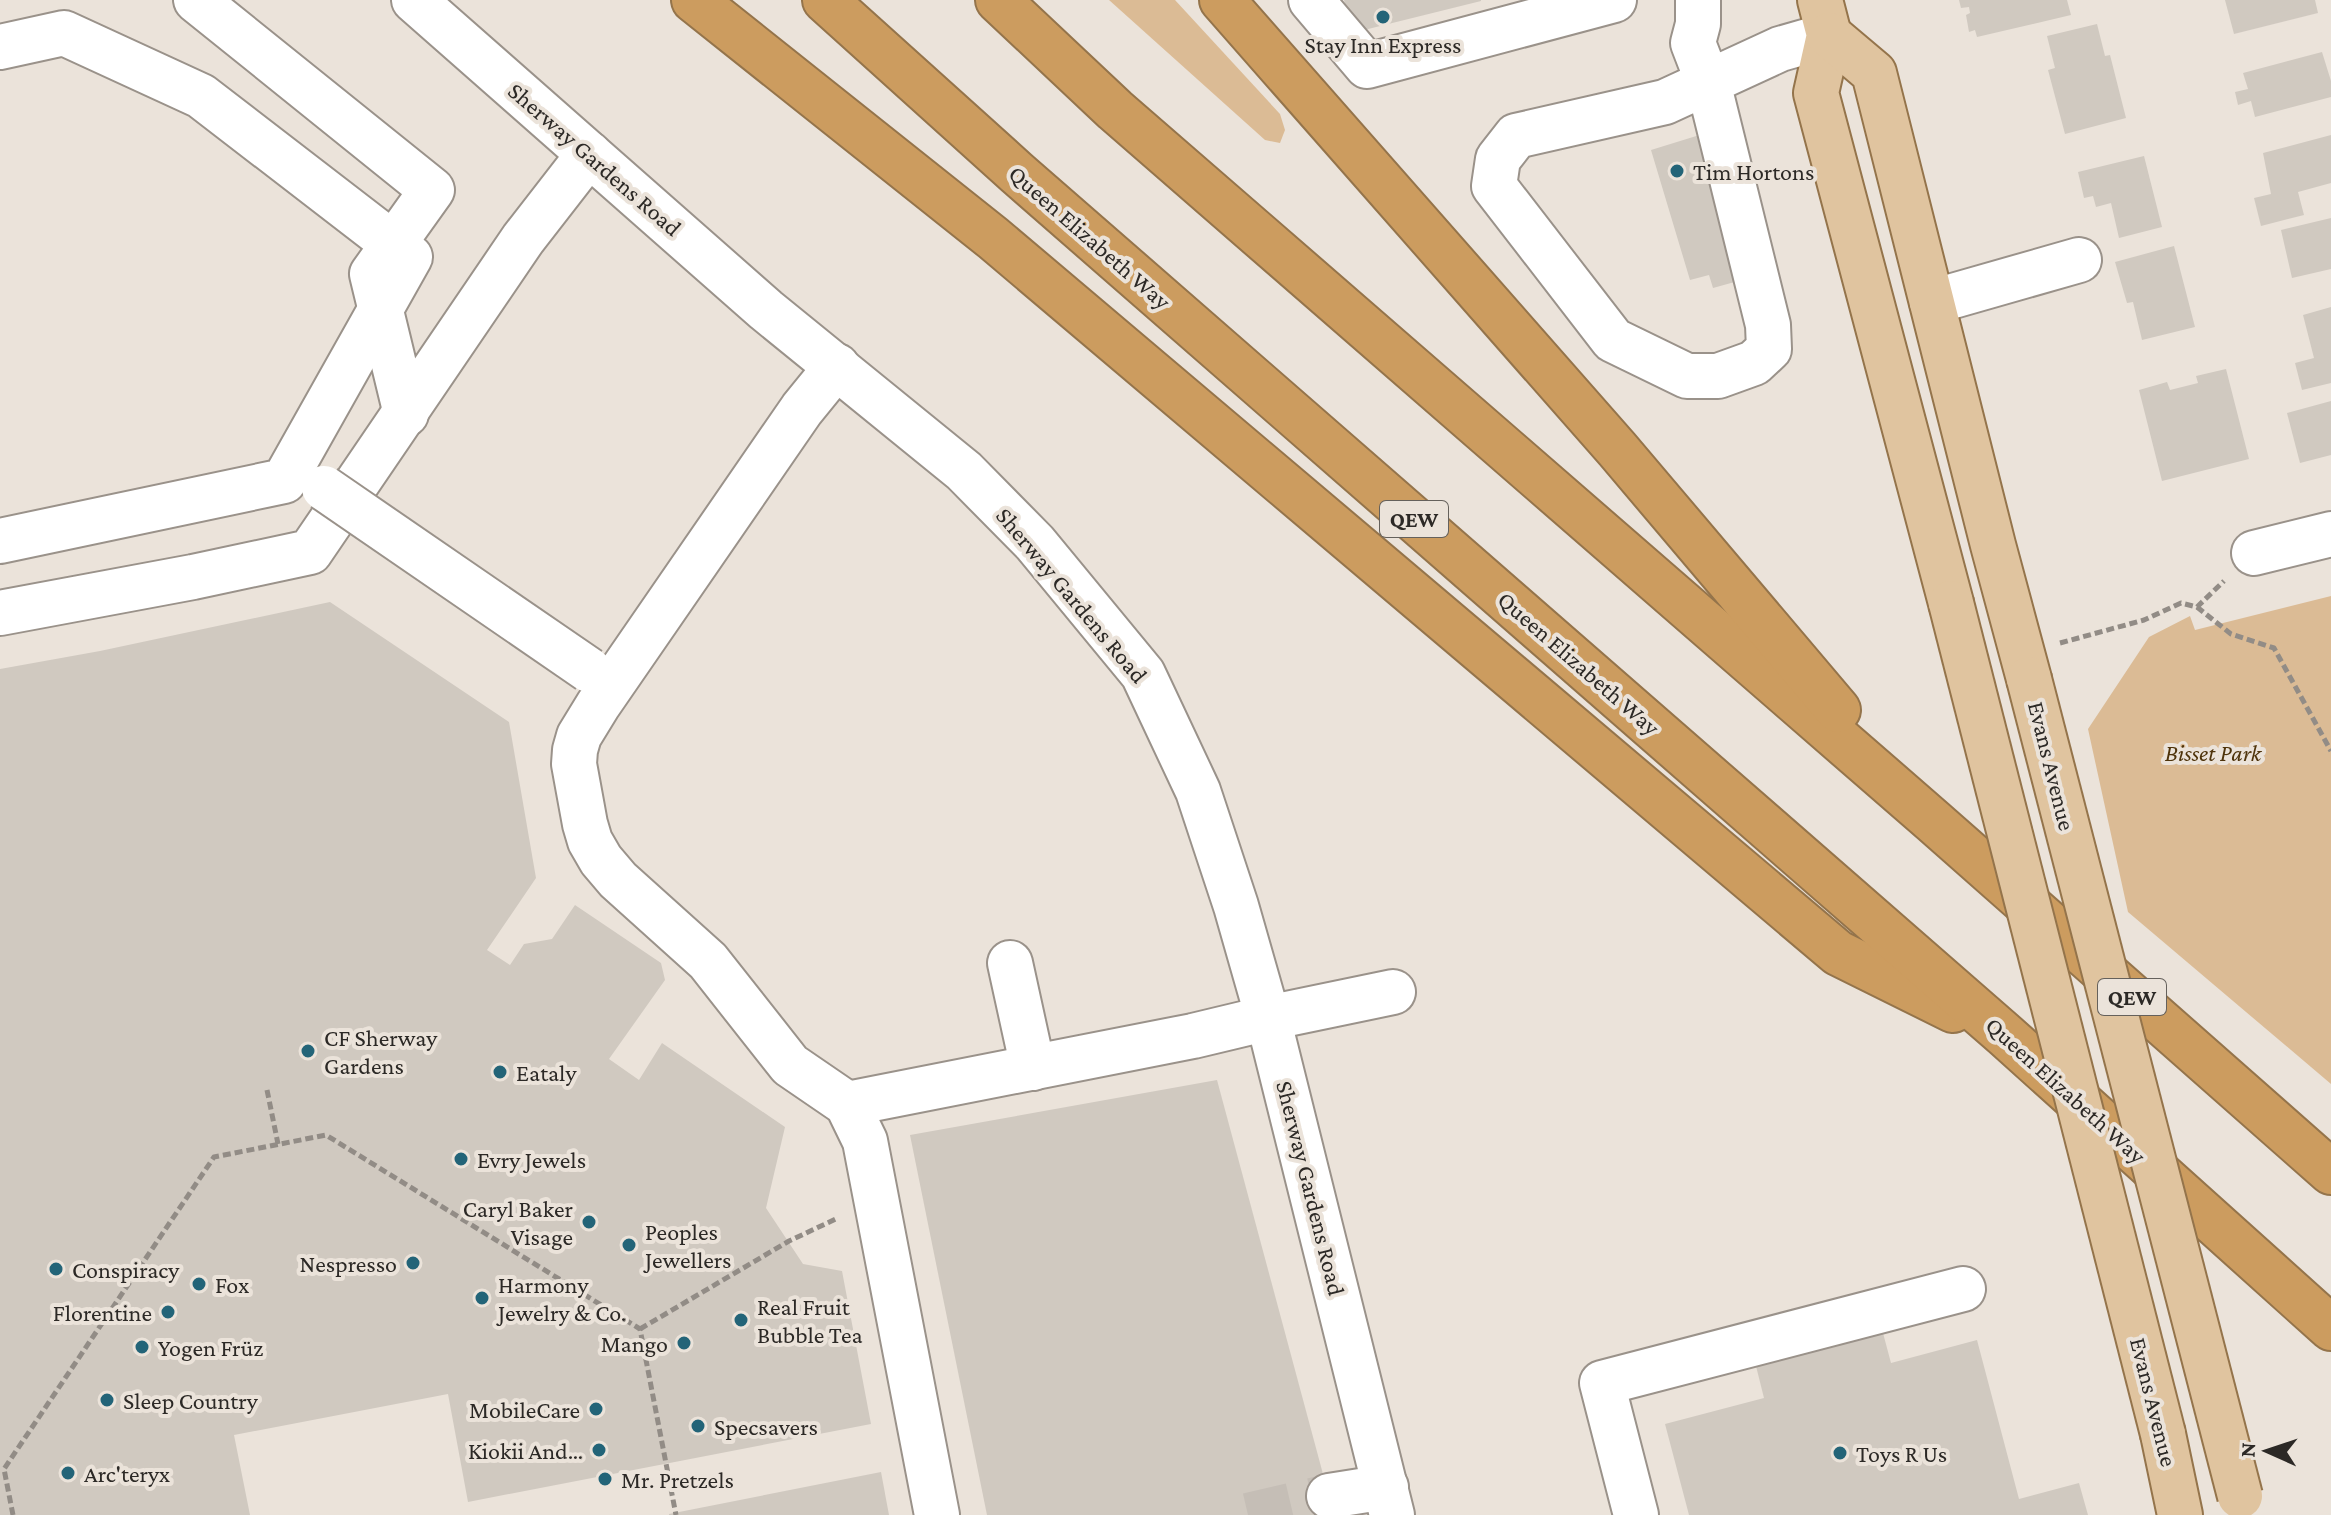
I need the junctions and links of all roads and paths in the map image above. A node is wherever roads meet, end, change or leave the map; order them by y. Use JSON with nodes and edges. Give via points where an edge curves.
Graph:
{"nodes":[{"id":1,"x":196,"y":0,"type":"edge"},
{"id":2,"x":414,"y":0,"type":"edge"},
{"id":3,"x":694,"y":0,"type":"edge"},
{"id":4,"x":825,"y":0,"type":"edge"},
{"id":5,"x":998,"y":0,"type":"edge"},
{"id":6,"x":1222,"y":0,"type":"edge"},
{"id":7,"x":1311,"y":0,"type":"edge"},
{"id":8,"x":1614,"y":0,"type":"edge"},
{"id":9,"x":1698,"y":0,"type":"edge"},
{"id":10,"x":1824,"y":18,"type":"edge"},
{"id":11,"x":0,"y":47,"type":"edge"},
{"id":12,"x":1708,"y":82,"type":"junction"},
{"id":13,"x":589,"y":154,"type":"junction"},
{"id":14,"x":2079,"y":260,"type":"dead end"},
{"id":15,"x":1932,"y":302,"type":"junction"},
{"id":16,"x":837,"y":366,"type":"junction"},
{"id":17,"x":406,"y":414,"type":"junction"},
{"id":18,"x":304,"y":485,"type":"junction"},
{"id":19,"x":2331,"y":534,"type":"edge"},
{"id":20,"x":0,"y":541,"type":"edge"},
{"id":21,"x":2254,"y":553,"type":"joint"},
{"id":22,"x":2197,"y":607,"type":"junction"},
{"id":23,"x":0,"y":613,"type":"edge"},
{"id":24,"x":2040,"y":662,"type":"junction"},
{"id":25,"x":601,"y":678,"type":"junction"},
{"id":26,"x":2331,"y":751,"type":"edge"},
{"id":27,"x":1933,"y":821,"type":"junction"},
{"id":28,"x":1010,"y":963,"type":"dead end"},
{"id":29,"x":1393,"y":992,"type":"dead end"},
{"id":30,"x":1268,"y":1018,"type":"junction"},
{"id":31,"x":2005,"y":1035,"type":"junction"},
{"id":32,"x":1033,"y":1068,"type":"junction"},
{"id":33,"x":267,"y":1090,"type":"dead end"},
{"id":34,"x":847,"y":1104,"type":"junction"},
{"id":35,"x":278,"y":1144,"type":"junction"},
{"id":36,"x":2331,"y":1172,"type":"edge"},
{"id":37,"x":839,"y":1217,"type":"dead end"},
{"id":38,"x":1963,"y":1289,"type":"dead end"},
{"id":39,"x":2331,"y":1328,"type":"edge"},
{"id":40,"x":640,"y":1329,"type":"junction"},
{"id":41,"x":2,"y":1469,"type":"edge"},
{"id":42,"x":1329,"y":1496,"type":"tunnel mouth"},
{"id":43,"x":1389,"y":1501,"type":"edge"},
{"id":44,"x":2242,"y":1506,"type":"edge"},
{"id":45,"x":13,"y":1515,"type":"edge"},
{"id":46,"x":676,"y":1515,"type":"edge"},
{"id":47,"x":937,"y":1515,"type":"edge"},
{"id":48,"x":1636,"y":1515,"type":"edge"},
{"id":49,"x":2180,"y":1515,"type":"edge"}],
"edges":[{"from":1,"to":17,"type":"street","via":[[432,190],[372,274]]},
{"from":2,"to":13,"type":"street","name":"Sherway Gardens Road"},
{"from":3,"to":31,"type":"highway","via":[[993,238],[1838,953]]},
{"from":4,"to":31,"type":"highway","name":"Queen Elizabeth Way","number":"QEW"},
{"from":5,"to":27,"type":"highway","via":[[1115,110]]},
{"from":6,"to":27,"type":"highway","via":[[1617,449]]},
{"from":7,"to":8,"type":"street","via":[[1367,66]]},
{"from":9,"to":12,"type":"street","via":[[1693,43]]},
{"from":10,"to":12,"type":"street","via":[[1780,49]]},
{"from":10,"to":15,"type":"main road","name":"Evans Avenue","via":[[1874,73]]},
{"from":10,"to":49,"type":"main road","name":"Evans Avenue","bridge":true,"via":[[1816,93],[1951,603]]},
{"from":11,"to":18,"type":"street","via":[[64,33],[201,96],[410,257]]},
{"from":12,"to":12,"type":"street","via":[[1665,102],[1516,136],[1498,159],[1494,186],[1613,340],[1687,376],[1718,376],[1754,363],[1769,349],[1768,325]]},
{"from":13,"to":16,"type":"street","name":"Sherway Gardens Road"},
{"from":13,"to":17,"type":"street","via":[[523,239]]},
{"from":14,"to":15,"type":"street"},
{"from":15,"to":24,"type":"main road","name":"Evans Avenue","via":[[2000,573]]},
{"from":16,"to":25,"type":"street"},
{"from":16,"to":30,"type":"street","name":"Sherway Gardens Road","via":[[974,481],[1035,543],[1143,674],[1198,791]]},
{"from":17,"to":23,"type":"street","via":[[310,552]]},
{"from":18,"to":20,"type":"street"},
{"from":18,"to":25,"type":"street","bridge":true},
{"from":19,"to":21,"type":"street"},
{"from":21,"to":22,"type":"path"},
{"from":22,"to":24,"type":"path","via":[[2181,603]]},
{"from":22,"to":26,"type":"path","via":[[2231,634],[2274,648]]},
{"from":24,"to":44,"type":"main road","name":"Evans Avenue","bridge":true},
{"from":25,"to":34,"type":"street","via":[[574,764],[590,841],[618,880],[708,961],[790,1065]]},
{"from":27,"to":36,"type":"highway","number":"QEW"},
{"from":28,"to":32,"type":"street"},
{"from":29,"to":30,"type":"street"},
{"from":30,"to":32,"type":"street"},
{"from":30,"to":43,"type":"street","name":"Sherway Gardens Road"},
{"from":31,"to":39,"type":"highway","name":"Queen Elizabeth Way","number":"QEW"},
{"from":32,"to":34,"type":"street"},
{"from":33,"to":35,"type":"path"},
{"from":34,"to":47,"type":"street","via":[[865,1141]]},
{"from":35,"to":40,"type":"path","via":[[326,1135]]},
{"from":35,"to":41,"type":"path","via":[[214,1157]]},
{"from":37,"to":40,"type":"path"},
{"from":38,"to":48,"type":"street","via":[[1602,1383]]},
{"from":40,"to":46,"type":"path"},
{"from":41,"to":45,"type":"path"},
{"from":42,"to":43,"type":"street"}]}
